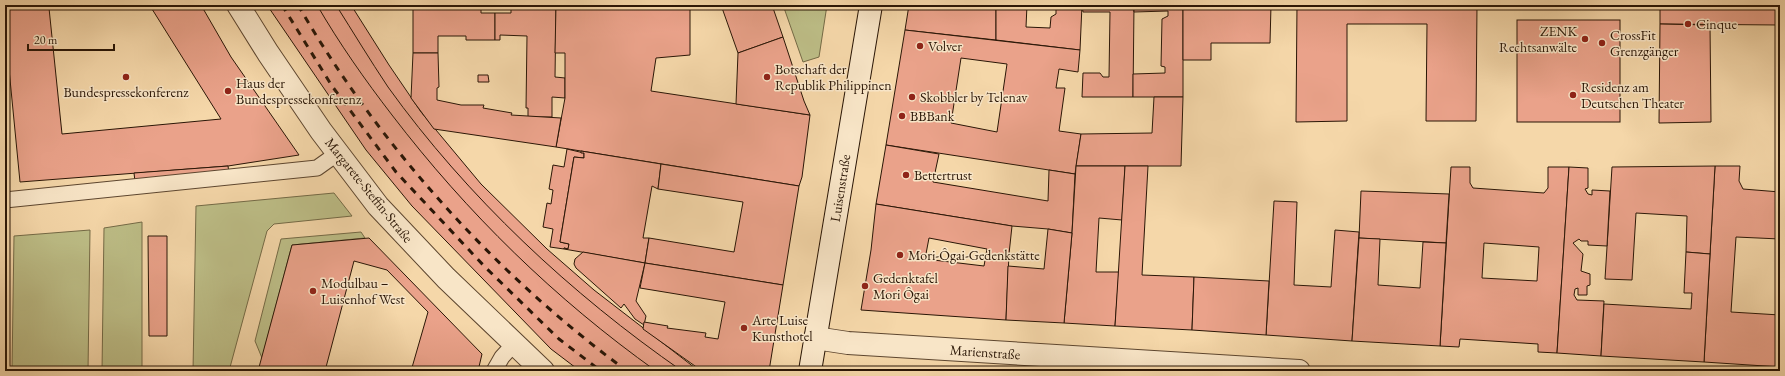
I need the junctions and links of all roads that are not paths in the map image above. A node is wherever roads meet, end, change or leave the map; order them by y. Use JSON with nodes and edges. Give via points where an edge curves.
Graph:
{"nodes":[{"id":1,"x":238,"y":5,"type":"edge"},
{"id":2,"x":871,"y":5,"type":"edge"},
{"id":3,"x":338,"y":153,"type":"junction"},
{"id":4,"x":5,"y":200,"type":"edge"},
{"id":5,"x":816,"y":338,"type":"junction"},
{"id":6,"x":514,"y":344,"type":"junction"},
{"id":7,"x":494,"y":371,"type":"edge"},
{"id":8,"x":544,"y":371,"type":"edge"},
{"id":9,"x":810,"y":371,"type":"edge"},
{"id":10,"x":1299,"y":371,"type":"edge"}],
"edges":[{"from":1,"to":3,"type":"street","name":"Margarete-Steffin-Straße","via":[[268,53]]},
{"from":2,"to":5,"type":"street","name":"Luisenstraße"},
{"from":3,"to":4,"type":"lane","via":[[317,168]]},
{"from":3,"to":6,"type":"street","name":"Margarete-Steffin-Straße","via":[[378,206],[410,241]]},
{"from":5,"to":9,"type":"street","name":"Luisenstraße"},
{"from":5,"to":10,"type":"street","name":"Marienstraße","via":[[848,343]]},
{"from":6,"to":7,"type":"lane"},
{"from":6,"to":8,"type":"street","name":"Margarete-Steffin-Straße"}]}
